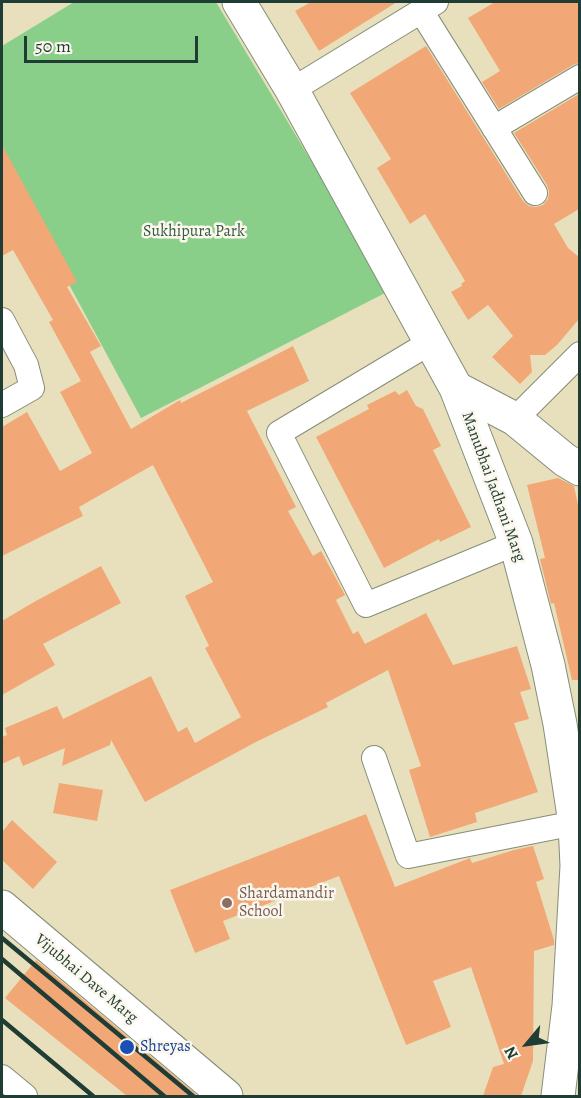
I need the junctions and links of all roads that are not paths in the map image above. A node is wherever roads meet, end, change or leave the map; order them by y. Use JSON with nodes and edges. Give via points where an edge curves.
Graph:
{"nodes":[{"id":1,"x":239,"y":2,"type":"edge"},
{"id":2,"x":429,"y":6,"type":"edge"},
{"id":3,"x":579,"y":77,"type":"edge"},
{"id":4,"x":292,"y":90,"type":"junction"},
{"id":5,"x":494,"y":128,"type":"junction"},
{"id":6,"x":535,"y":194,"type":"dead end"},
{"id":7,"x":2,"y":320,"type":"edge"},
{"id":8,"x":431,"y":342,"type":"junction"},
{"id":9,"x":579,"y":354,"type":"edge"},
{"id":10,"x":456,"y":388,"type":"junction"},
{"id":11,"x":2,"y":405,"type":"edge"},
{"id":12,"x":515,"y":419,"type":"junction"},
{"id":13,"x":579,"y":469,"type":"edge"},
{"id":14,"x":516,"y":543,"type":"junction"},
{"id":15,"x":374,"y":758,"type":"dead end"},
{"id":16,"x":577,"y":820,"type":"edge"},
{"id":17,"x":578,"y":867,"type":"edge"},
{"id":18,"x":2,"y":907,"type":"edge"},
{"id":19,"x":2,"y":1077,"type":"edge"},
{"id":20,"x":25,"y":1096,"type":"edge"},
{"id":21,"x":226,"y":1096,"type":"edge"},
{"id":22,"x":558,"y":1096,"type":"edge"}],
"edges":[{"from":1,"to":4,"type":"street","name":"Manubhai Jadhani Marg"},
{"from":2,"to":4,"type":"street"},
{"from":2,"to":5,"type":"street"},
{"from":3,"to":5,"type":"street"},
{"from":4,"to":8,"type":"street","name":"Manubhai Jadhani Marg"},
{"from":5,"to":6,"type":"street"},
{"from":7,"to":11,"type":"street","via":[[26,365],[32,388]]},
{"from":8,"to":10,"type":"street","name":"Manubhai Jadhani Marg"},
{"from":8,"to":14,"type":"street","via":[[279,433],[366,605]]},
{"from":9,"to":12,"type":"street"},
{"from":10,"to":12,"type":"street"},
{"from":10,"to":14,"type":"street","name":"Manubhai Jadhani Marg"},
{"from":12,"to":13,"type":"street"},
{"from":14,"to":16,"type":"street","name":"Manubhai Jadhani Marg","via":[[548,665]]},
{"from":15,"to":16,"type":"street","via":[[408,856]]},
{"from":16,"to":17,"type":"street","name":"Manubhai Jadhani Marg"},
{"from":17,"to":22,"type":"street","name":"Manubhai Jadhani Marg","via":[[569,1006]]},
{"from":18,"to":21,"type":"street","name":"Vijubhai Dave Marg"},
{"from":19,"to":20,"type":"street"}]}
